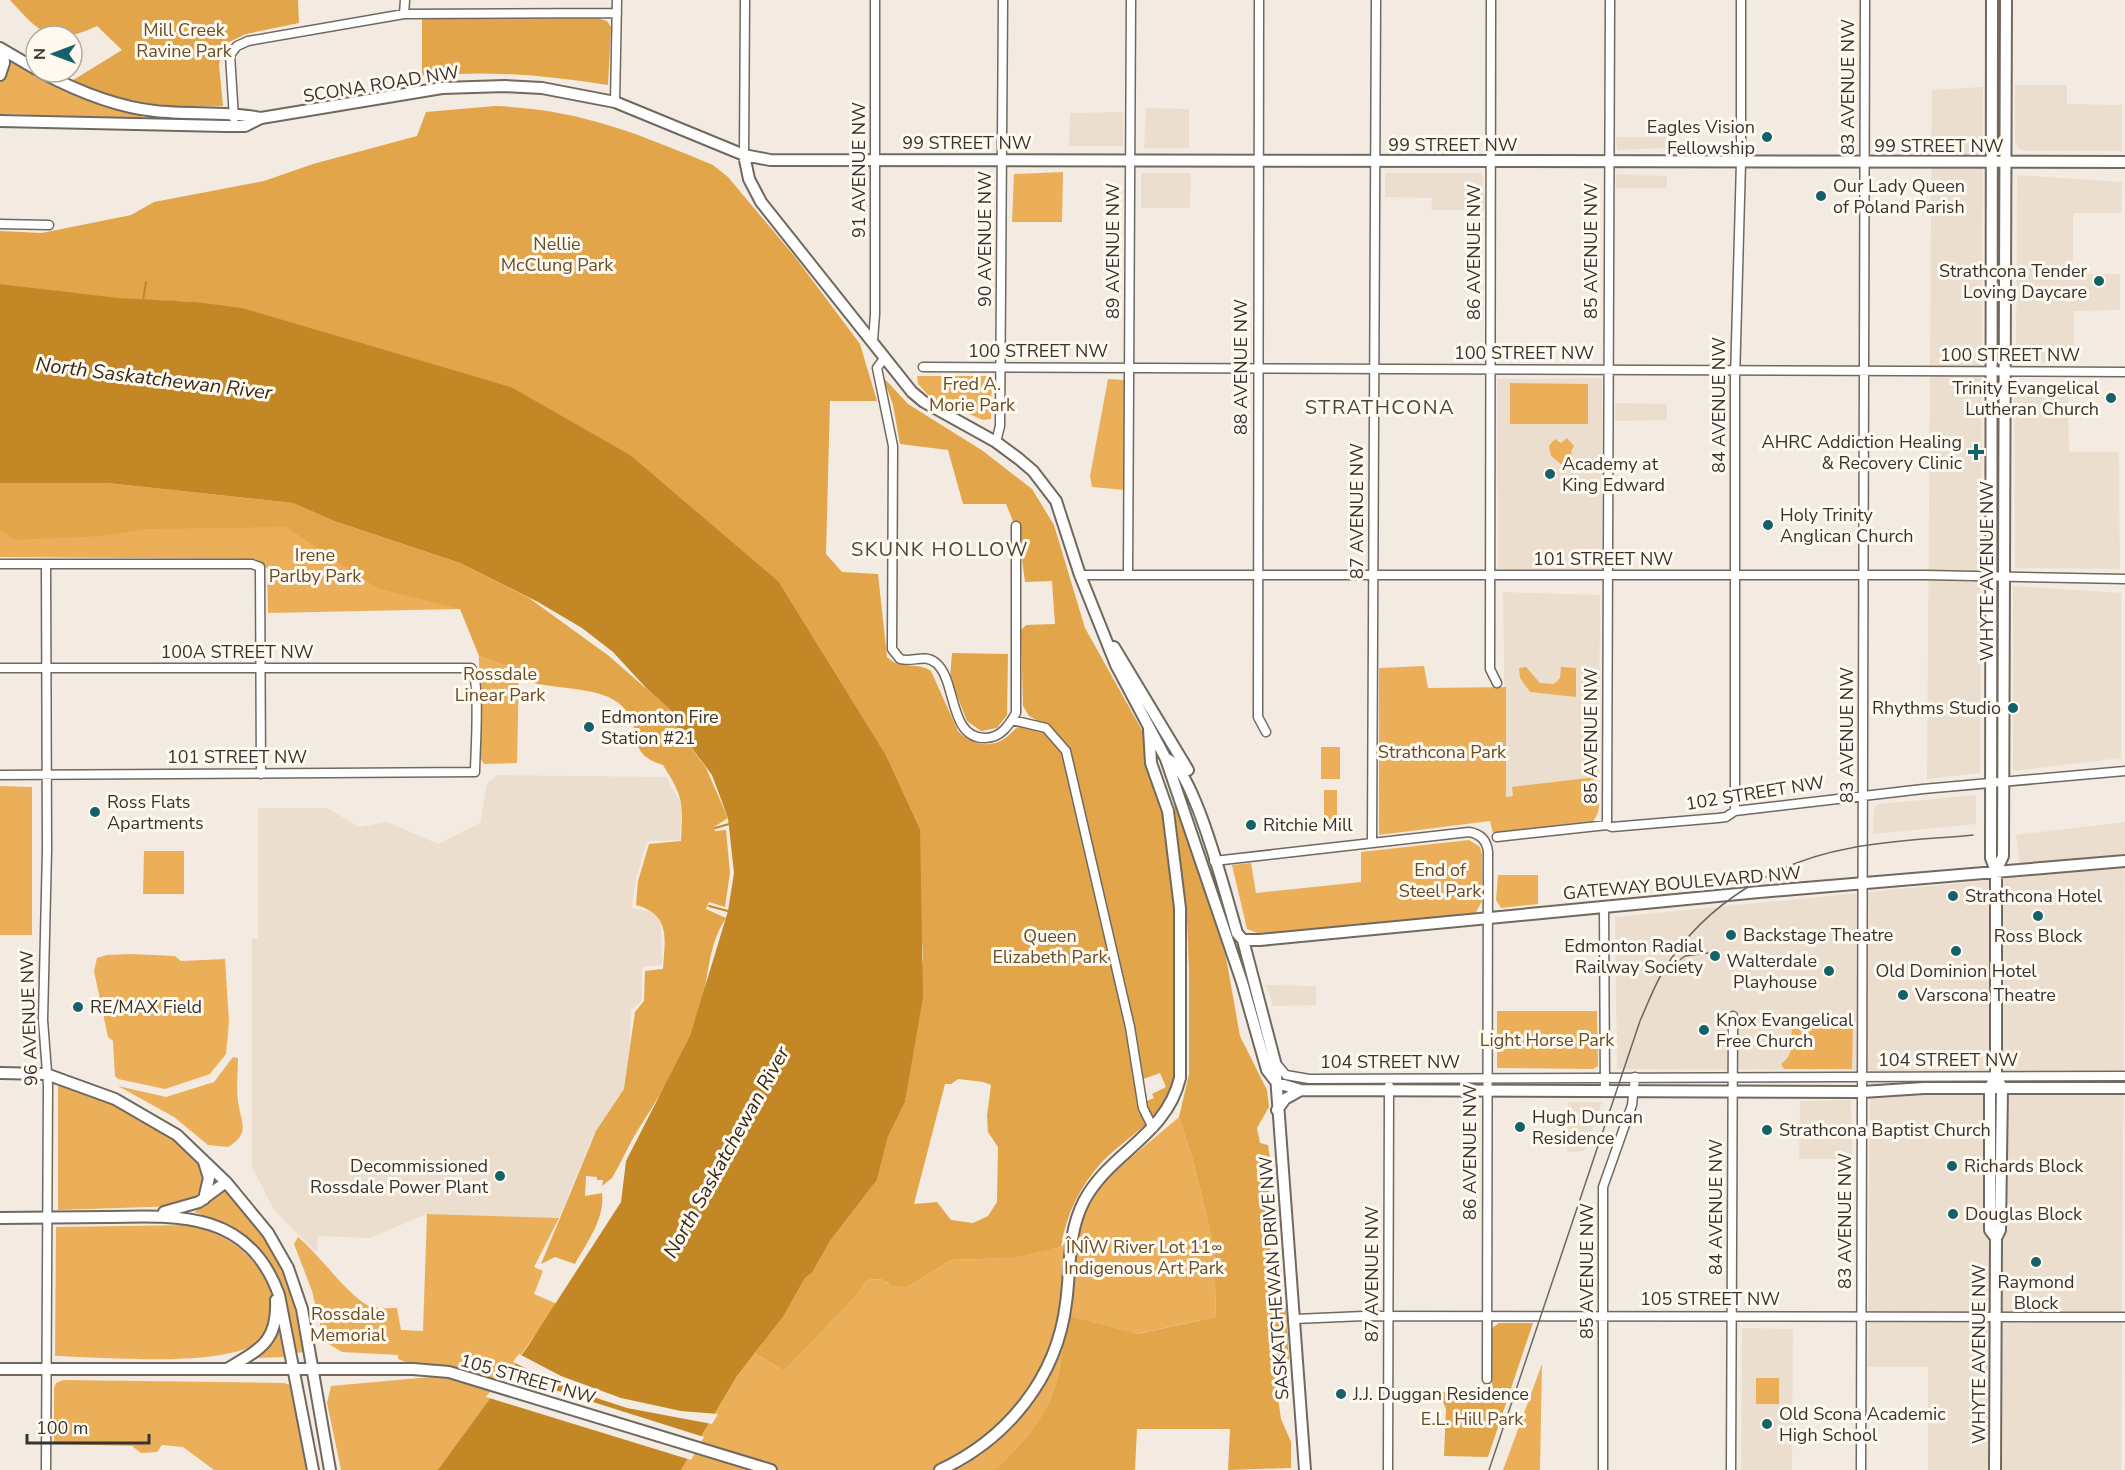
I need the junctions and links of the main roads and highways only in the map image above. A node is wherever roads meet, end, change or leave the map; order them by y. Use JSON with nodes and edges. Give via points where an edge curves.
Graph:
{"nodes":[{"id":1,"x":1992,"y":0,"type":"edge"},
{"id":2,"x":2006,"y":0,"type":"edge"},
{"id":3,"x":1,"y":49,"type":"edge"},
{"id":4,"x":24,"y":62,"type":"edge"},
{"id":5,"x":0,"y":74,"type":"edge"},
{"id":6,"x":65,"y":84,"type":"edge"},
{"id":7,"x":0,"y":121,"type":"edge"},
{"id":8,"x":234,"y":121,"type":"junction"},
{"id":9,"x":744,"y":155,"type":"junction"},
{"id":10,"x":781,"y":160,"type":"joint"},
{"id":11,"x":1992,"y":162,"type":"junction"},
{"id":12,"x":2005,"y":162,"type":"junction"},
{"id":13,"x":2125,"y":162,"type":"edge"},
{"id":14,"x":1106,"y":634,"type":"junction"},
{"id":15,"x":1147,"y":723,"type":"junction"},
{"id":16,"x":1166,"y":759,"type":"junction"},
{"id":17,"x":1155,"y":770,"type":"junction"},
{"id":18,"x":1197,"y":801,"type":"junction"},
{"id":19,"x":2125,"y":861,"type":"edge"},
{"id":20,"x":1996,"y":871,"type":"junction"},
{"id":21,"x":1243,"y":940,"type":"junction"},
{"id":22,"x":1242,"y":982,"type":"junction"},
{"id":23,"x":0,"y":1073,"type":"edge"},
{"id":24,"x":1996,"y":1076,"type":"junction"},
{"id":25,"x":1277,"y":1083,"type":"junction"},
{"id":26,"x":1990,"y":1088,"type":"junction"},
{"id":27,"x":2002,"y":1088,"type":"junction"},
{"id":28,"x":2125,"y":1088,"type":"edge"},
{"id":29,"x":1300,"y":1090,"type":"junction"},
{"id":30,"x":1277,"y":1110,"type":"junction"},
{"id":31,"x":201,"y":1155,"type":"junction"},
{"id":32,"x":226,"y":1182,"type":"junction"},
{"id":33,"x":204,"y":1199,"type":"junction"},
{"id":34,"x":153,"y":1216,"type":"junction"},
{"id":35,"x":0,"y":1218,"type":"edge"},
{"id":36,"x":1996,"y":1238,"type":"junction"},
{"id":37,"x":275,"y":1285,"type":"junction"},
{"id":38,"x":0,"y":1369,"type":"edge"},
{"id":39,"x":227,"y":1369,"type":"junction"},
{"id":40,"x":294,"y":1369,"type":"junction"},
{"id":41,"x":313,"y":1369,"type":"junction"},
{"id":42,"x":313,"y":1470,"type":"edge"},
{"id":43,"x":330,"y":1470,"type":"edge"},
{"id":44,"x":771,"y":1470,"type":"edge"},
{"id":45,"x":940,"y":1470,"type":"edge"},
{"id":46,"x":1305,"y":1470,"type":"edge"},
{"id":47,"x":1995,"y":1470,"type":"edge"}],
"edges":[{"from":1,"to":11,"type":"main road","name":"WHYTE AVENUE NW"},
{"from":2,"to":12,"type":"main road","name":"WHYTE AVENUE NW"},
{"from":3,"to":4,"type":"main road"},
{"from":3,"to":5,"type":"main road"},
{"from":6,"to":8,"type":"main road","name":"SCONA ROAD NW","via":[[152,111]]},
{"from":7,"to":8,"type":"main road","name":"SCONA ROAD NW"},
{"from":8,"to":9,"type":"main road","name":"SCONA ROAD NW","via":[[245,126],[261,118],[442,88],[542,88],[615,102]]},
{"from":9,"to":10,"type":"main road","name":"SCONA ROAD NW"},
{"from":9,"to":14,"type":"main road","name":"SASKATCHEWAN DRIVE NW","via":[[746,170],[761,202],[918,398],[996,442],[1033,471],[1056,501],[1080,575]]},
{"from":10,"to":11,"type":"main road","name":"99 STREET NW"},
{"from":11,"to":12,"type":"main road","name":"99 STREET NW"},
{"from":11,"to":20,"type":"main road","name":"WHYTE AVENUE NW","via":[[1991,858]]},
{"from":12,"to":13,"type":"main road","name":"99 STREET NW"},
{"from":12,"to":20,"type":"main road","name":"WHYTE AVENUE NW","via":[[2003,856]]},
{"from":14,"to":15,"type":"main road","name":"SASKATCHEWAN DRIVE NW","via":[[1116,665]]},
{"from":14,"to":18,"type":"main road","name":"SASKATCHEWAN DRIVE NW","via":[[1192,775]]},
{"from":15,"to":16,"type":"main road","name":"SASKATCHEWAN DRIVE NW"},
{"from":15,"to":17,"type":"main road"},
{"from":16,"to":17,"type":"main road","via":[[1158,762]]},
{"from":16,"to":18,"type":"main road","name":"SASKATCHEWAN DRIVE NW","via":[[1178,764]]},
{"from":16,"to":22,"type":"main road","name":"SASKATCHEWAN DRIVE NW"},
{"from":17,"to":45,"type":"main road","via":[[1168,811],[1181,934],[1180,1078],[1175,1097],[1153,1128],[1096,1184],[1078,1215],[1070,1242],[1062,1328],[1038,1386],[996,1434]]},
{"from":18,"to":21,"type":"main road","name":"SASKATCHEWAN DRIVE NW","via":[[1237,933]]},
{"from":19,"to":20,"type":"main road","name":"GATEWAY BOULEVARD NW"},
{"from":20,"to":21,"type":"main road","name":"GATEWAY BOULEVARD NW"},
{"from":20,"to":24,"type":"main road","name":"WHYTE AVENUE NW"},
{"from":21,"to":22,"type":"main road"},
{"from":21,"to":25,"type":"main road","name":"SASKATCHEWAN DRIVE NW"},
{"from":22,"to":25,"type":"main road","name":"SASKATCHEWAN DRIVE NW","via":[[1267,1070]]},
{"from":23,"to":31,"type":"main road","via":[[46,1074],[115,1099],[177,1135]]},
{"from":24,"to":26,"type":"main road","name":"WHYTE AVENUE NW"},
{"from":24,"to":27,"type":"main road","name":"WHYTE AVENUE NW"},
{"from":25,"to":29,"type":"main road","name":"104 STREET NW"},
{"from":25,"to":30,"type":"main road","name":"SASKATCHEWAN DRIVE NW"},
{"from":26,"to":27,"type":"main road","name":"104 STREET NW"},
{"from":26,"to":29,"type":"main road","name":"104 STREET NW","via":[[1862,1092]]},
{"from":26,"to":36,"type":"main road","name":"WHYTE AVENUE NW","via":[[1989,1230]]},
{"from":27,"to":28,"type":"main road","name":"104 STREET NW"},
{"from":27,"to":36,"type":"main road","name":"WHYTE AVENUE NW","via":[[2000,1230]]},
{"from":29,"to":30,"type":"main road","via":[[1285,1099]]},
{"from":30,"to":46,"type":"main road","name":"SASKATCHEWAN DRIVE NW"},
{"from":31,"to":32,"type":"main road"},
{"from":31,"to":33,"type":"main road","via":[[209,1178]]},
{"from":32,"to":33,"type":"main road"},
{"from":32,"to":41,"type":"main road","via":[[268,1233],[288,1268],[302,1309]]},
{"from":33,"to":34,"type":"main road"},
{"from":34,"to":35,"type":"main road"},
{"from":34,"to":37,"type":"main road","via":[[188,1217],[225,1230],[254,1250]]},
{"from":36,"to":47,"type":"main road","name":"WHYTE AVENUE NW"},
{"from":37,"to":39,"type":"main road","via":[[276,1318],[269,1339],[256,1352]]},
{"from":37,"to":40,"type":"main road"},
{"from":38,"to":39,"type":"main road","name":"105 STREET NW"},
{"from":39,"to":40,"type":"main road","name":"105 STREET NW"},
{"from":40,"to":41,"type":"main road","name":"105 STREET NW"},
{"from":40,"to":42,"type":"main road"},
{"from":41,"to":43,"type":"main road"},
{"from":41,"to":44,"type":"main road","name":"105 STREET NW","via":[[449,1372]]}]}
